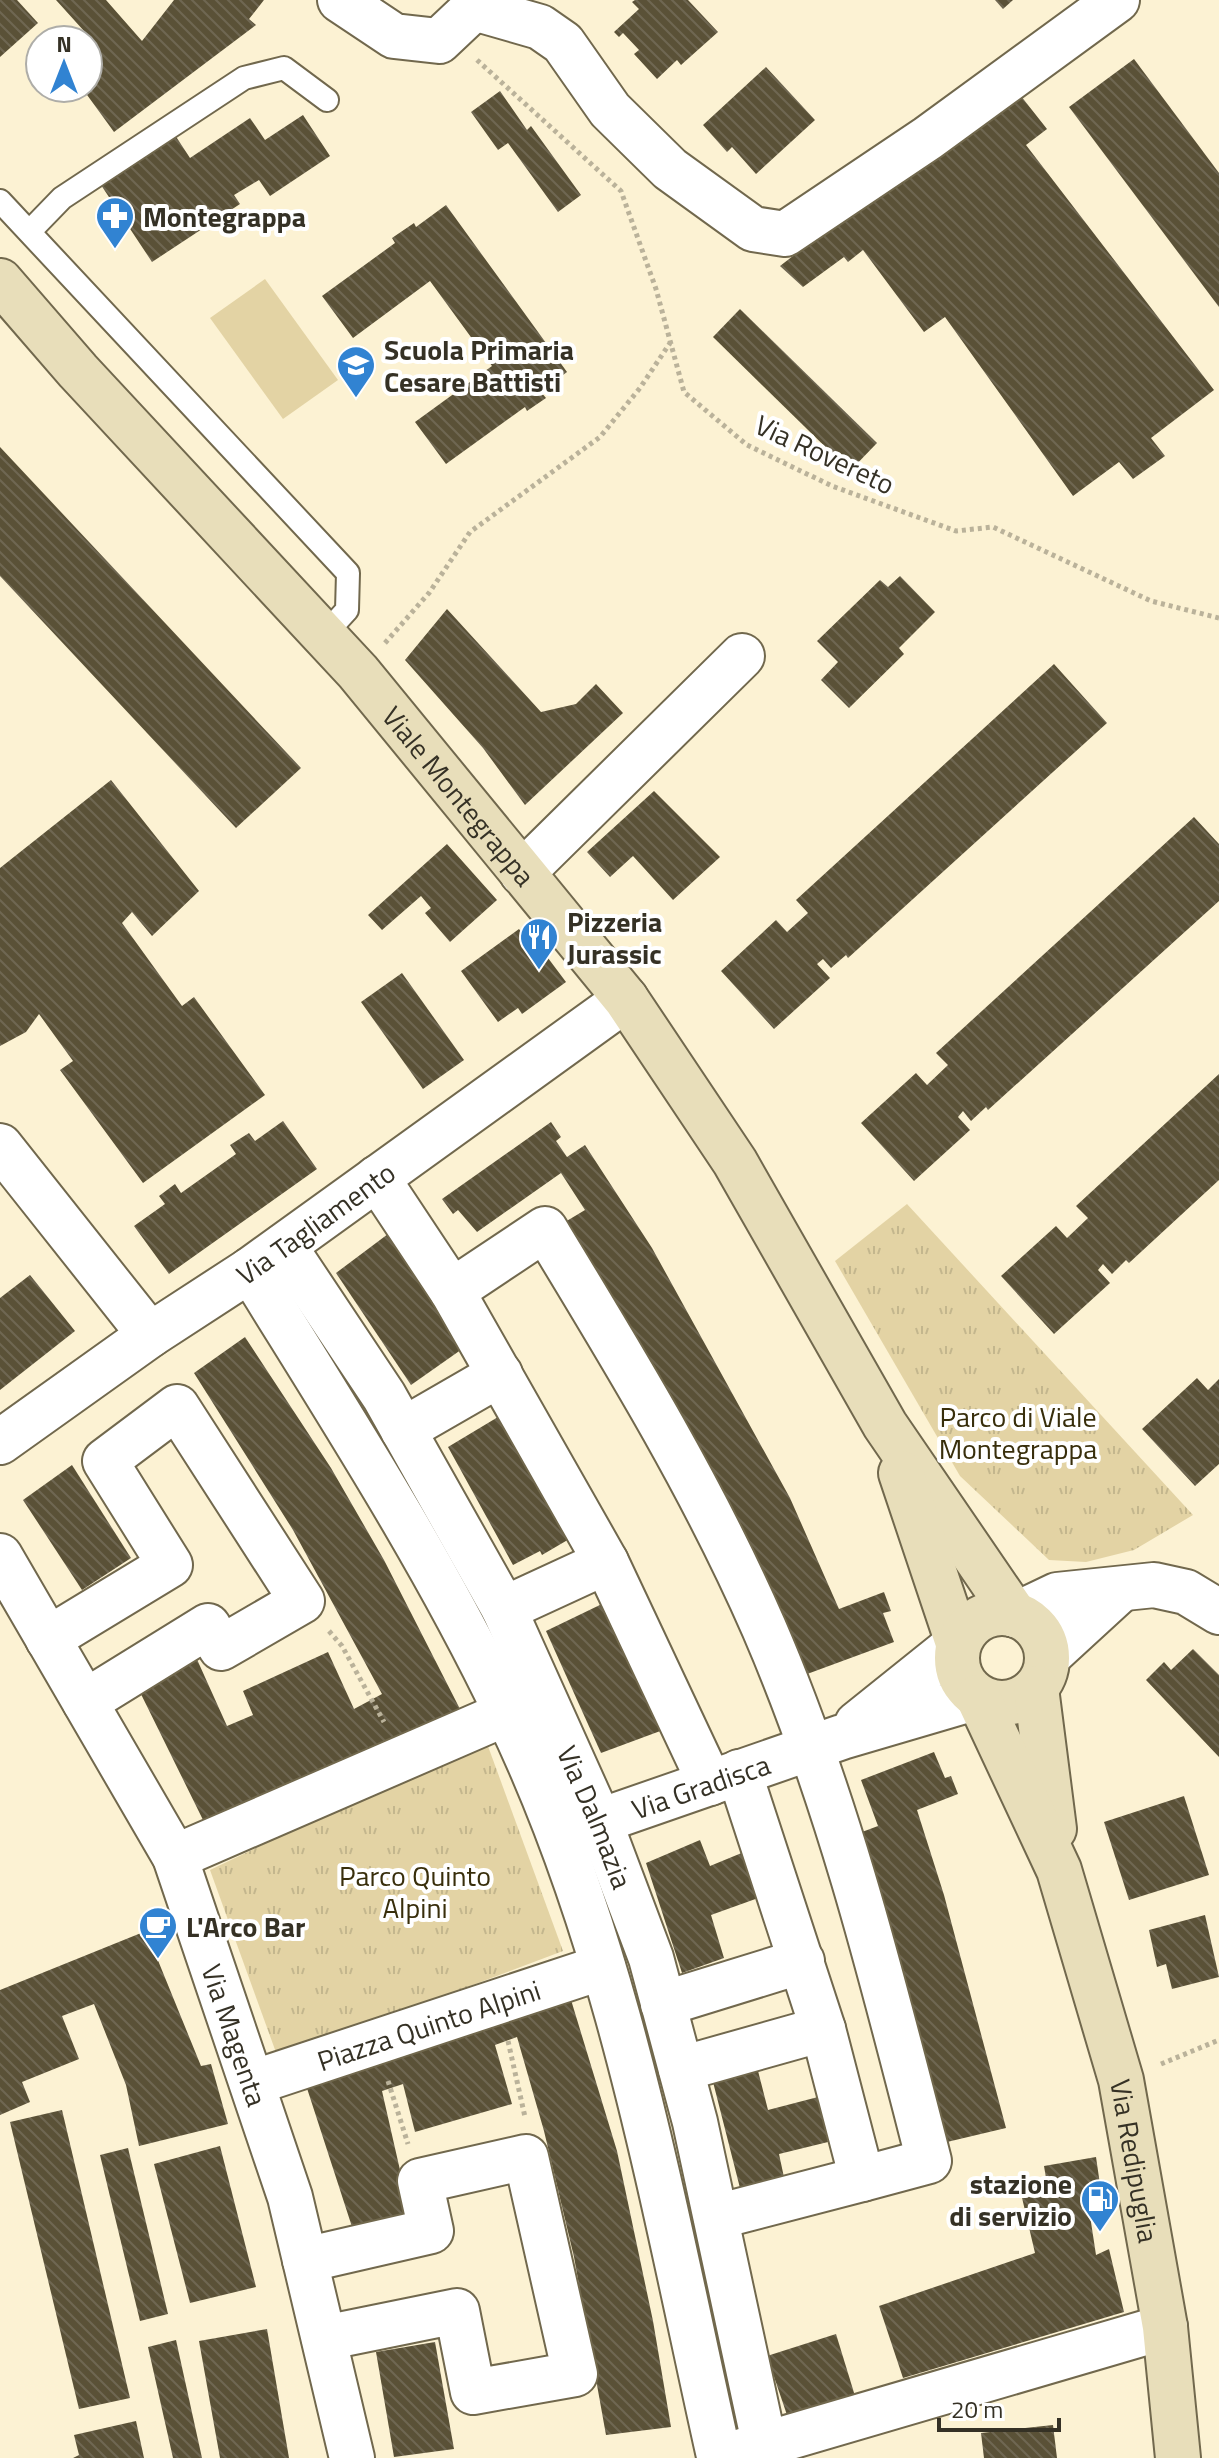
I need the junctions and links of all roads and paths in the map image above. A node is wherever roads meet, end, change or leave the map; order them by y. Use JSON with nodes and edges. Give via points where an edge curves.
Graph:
{"nodes":[{"id":1,"x":340,"y":0,"type":"edge"},
{"id":2,"x":1117,"y":0,"type":"edge"},
{"id":3,"x":476,"y":4,"type":"edge"},
{"id":4,"x":534,"y":12,"type":"edge"},
{"id":5,"x":501,"y":84,"type":"dead end"},
{"id":6,"x":327,"y":100,"type":"dead end"},
{"id":7,"x":0,"y":201,"type":"edge"},
{"id":8,"x":30,"y":231,"type":"junction"},
{"id":9,"x":0,"y":281,"type":"edge"},
{"id":10,"x":0,"y":308,"type":"edge"},
{"id":11,"x":671,"y":342,"type":"junction"},
{"id":12,"x":78,"y":371,"type":"junction"},
{"id":13,"x":1219,"y":618,"type":"edge"},
{"id":14,"x":324,"y":635,"type":"junction"},
{"id":15,"x":389,"y":638,"type":"dead end"},
{"id":16,"x":742,"y":656,"type":"dead end"},
{"id":17,"x":522,"y":873,"type":"junction"},
{"id":18,"x":626,"y":999,"type":"junction"},
{"id":19,"x":0,"y":1146,"type":"edge"},
{"id":20,"x":377,"y":1178,"type":"junction"},
{"id":21,"x":267,"y":1258,"type":"junction"},
{"id":22,"x":452,"y":1291,"type":"junction"},
{"id":23,"x":150,"y":1335,"type":"junction"},
{"id":24,"x":500,"y":1374,"type":"junction"},
{"id":25,"x":885,"y":1425,"type":"junction"},
{"id":26,"x":403,"y":1430,"type":"junction"},
{"id":27,"x":0,"y":1442,"type":"edge"},
{"id":28,"x":0,"y":1556,"type":"edge"},
{"id":29,"x":606,"y":1562,"type":"junction"},
{"id":30,"x":1120,"y":1590,"type":"junction"},
{"id":31,"x":302,"y":1601,"type":"junction"},
{"id":32,"x":504,"y":1609,"type":"junction"},
{"id":33,"x":1219,"y":1612,"type":"edge"},
{"id":34,"x":1015,"y":1615,"type":"junction"},
{"id":35,"x":48,"y":1639,"type":"junction"},
{"id":36,"x":958,"y":1643,"type":"junction"},
{"id":37,"x":1042,"y":1672,"type":"junction"},
{"id":38,"x":978,"y":1697,"type":"junction"},
{"id":39,"x":85,"y":1702,"type":"junction"},
{"id":40,"x":507,"y":1713,"type":"junction"},
{"id":41,"x":826,"y":1742,"type":"junction"},
{"id":42,"x":403,"y":1758,"type":"junction"},
{"id":43,"x":724,"y":1778,"type":"junction"},
{"id":44,"x":599,"y":1820,"type":"junction"},
{"id":45,"x":557,"y":1836,"type":"junction"},
{"id":46,"x":175,"y":1857,"type":"junction"},
{"id":47,"x":1059,"y":1870,"type":"junction"},
{"id":48,"x":802,"y":1961,"type":"junction"},
{"id":49,"x":603,"y":1967,"type":"junction"},
{"id":50,"x":498,"y":2001,"type":"junction"},
{"id":51,"x":663,"y":2004,"type":"junction"},
{"id":52,"x":823,"y":2029,"type":"junction"},
{"id":53,"x":1219,"y":2040,"type":"edge"},
{"id":54,"x":376,"y":2042,"type":"junction"},
{"id":55,"x":681,"y":2069,"type":"junction"},
{"id":56,"x":1121,"y":2080,"type":"junction"},
{"id":57,"x":252,"y":2083,"type":"junction"},
{"id":58,"x":526,"y":2157,"type":"junction"},
{"id":59,"x":862,"y":2179,"type":"junction"},
{"id":60,"x":420,"y":2181,"type":"junction"},
{"id":61,"x":716,"y":2217,"type":"junction"},
{"id":62,"x":305,"y":2260,"type":"junction"},
{"id":63,"x":1165,"y":2327,"type":"junction"},
{"id":64,"x":324,"y":2338,"type":"junction"},
{"id":65,"x":765,"y":2447,"type":"junction"},
{"id":66,"x":712,"y":2457,"type":"edge"},
{"id":67,"x":352,"y":2458,"type":"edge"},
{"id":68,"x":1178,"y":2458,"type":"edge"}],
"edges":[{"from":1,"to":3,"type":"street","via":[[394,36],[439,41]]},
{"from":2,"to":4,"type":"street","via":[[785,234],[753,229],[670,169],[610,110],[563,43],[540,27]]},
{"from":3,"to":4,"type":"street"},
{"from":5,"to":11,"type":"path","name":"Via Rovereto","via":[[621,191]]},
{"from":6,"to":8,"type":"lane","via":[[284,68],[244,78],[62,198]]},
{"from":7,"to":8,"type":"lane"},
{"from":8,"to":14,"type":"lane","via":[[348,573],[347,610]]},
{"from":9,"to":12,"type":"main road","name":"Viale Montegrappa"},
{"from":10,"to":12,"type":"main road","name":"Viale Montegrappa"},
{"from":11,"to":13,"type":"path","name":"Via Rovereto","via":[[684,392],[747,445],[832,486],[956,531],[993,527],[1151,601]]},
{"from":11,"to":15,"type":"path","via":[[600,437],[470,532],[429,593]]},
{"from":12,"to":14,"type":"main road","name":"Viale Montegrappa"},
{"from":14,"to":17,"type":"main road","name":"Viale Montegrappa"},
{"from":16,"to":17,"type":"street"},
{"from":17,"to":18,"type":"main road","name":"Viale Montegrappa"},
{"from":18,"to":20,"type":"street","name":"Via Tagliamento"},
{"from":18,"to":25,"type":"main road","name":"Viale Montegrappa","via":[[735,1162]]},
{"from":19,"to":23,"type":"street"},
{"from":20,"to":21,"type":"street","name":"Via Tagliamento"},
{"from":20,"to":22,"type":"street"},
{"from":21,"to":23,"type":"street","name":"Via Tagliamento"},
{"from":21,"to":26,"type":"street","name":"Via Dalmazia"},
{"from":21,"to":40,"type":"street","name":"Via Dalmazia","via":[[367,1458]]},
{"from":22,"to":24,"type":"street"},
{"from":22,"to":41,"type":"street","via":[[545,1229],[657,1413]]},
{"from":23,"to":27,"type":"street","name":"Via Tagliamento"},
{"from":24,"to":26,"type":"street"},
{"from":24,"to":29,"type":"street"},
{"from":25,"to":34,"type":"main road","name":"Viale Montegrappa"},
{"from":25,"to":36,"type":"main road","name":"Viale Montegrappa"},
{"from":26,"to":32,"type":"street","name":"Via Dalmazia"},
{"from":28,"to":35,"type":"street","name":"Via Magenta"},
{"from":29,"to":32,"type":"street"},
{"from":29,"to":43,"type":"street"},
{"from":30,"to":33,"type":"street","via":[[1154,1585],[1186,1592]]},
{"from":30,"to":34,"type":"street","via":[[1057,1595]]},
{"from":30,"to":37,"type":"street"},
{"from":31,"to":35,"type":"street","via":[[177,1407],[105,1461],[170,1565]]},
{"from":31,"to":39,"type":"street","via":[[221,1648],[208,1626]]},
{"from":31,"to":42,"type":"path","via":[[342,1646]]},
{"from":32,"to":44,"type":"street","name":"Via Dalmazia"},
{"from":34,"to":36,"type":"main road","via":[[981,1617]]},
{"from":34,"to":37,"type":"main road","name":"Viale Montegrappa","via":[[1031,1623],[1043,1639]]},
{"from":35,"to":39,"type":"street","name":"Via Magenta"},
{"from":36,"to":38,"type":"main road","name":"Viale Montegrappa","via":[[959,1674]]},
{"from":36,"to":41,"type":"street","name":"Via Gradisca"},
{"from":37,"to":38,"type":"main road","via":[[1009,1703]]},
{"from":37,"to":47,"type":"main road","name":"Via Redipuglia"},
{"from":38,"to":41,"type":"street","name":"Via Gradisca"},
{"from":38,"to":47,"type":"main road","name":"Via Redipuglia"},
{"from":39,"to":46,"type":"street","name":"Via Magenta"},
{"from":40,"to":42,"type":"street"},
{"from":40,"to":45,"type":"street","name":"Via Dalmazia"},
{"from":41,"to":43,"type":"street","name":"Via Gradisca"},
{"from":41,"to":59,"type":"street","via":[[929,2161]]},
{"from":42,"to":46,"type":"street"},
{"from":43,"to":44,"type":"street","name":"Via Gradisca"},
{"from":43,"to":48,"type":"street"},
{"from":44,"to":45,"type":"street","name":"Via Gradisca"},
{"from":44,"to":51,"type":"street","name":"Via Dalmazia"},
{"from":45,"to":49,"type":"street","name":"Via Dalmazia"},
{"from":46,"to":57,"type":"street","name":"Via Magenta"},
{"from":47,"to":56,"type":"main road","name":"Via Redipuglia"},
{"from":48,"to":51,"type":"street"},
{"from":48,"to":52,"type":"street"},
{"from":49,"to":50,"type":"street","name":"Piazza Quinto Alpini"},
{"from":49,"to":66,"type":"street","name":"Via Dalmazia","via":[[642,2112]]},
{"from":50,"to":54,"type":"street","name":"Piazza Quinto Alpini"},
{"from":50,"to":58,"type":"path","via":[[525,2108]]},
{"from":51,"to":55,"type":"street","name":"Via Dalmazia"},
{"from":52,"to":55,"type":"street"},
{"from":52,"to":59,"type":"street"},
{"from":53,"to":56,"type":"path"},
{"from":54,"to":57,"type":"street","name":"Piazza Quinto Alpini"},
{"from":54,"to":60,"type":"path"},
{"from":55,"to":61,"type":"street","name":"Via Dalmazia"},
{"from":56,"to":63,"type":"main road","name":"Via Redipuglia"},
{"from":57,"to":62,"type":"street","name":"Via Magenta"},
{"from":58,"to":60,"type":"street"},
{"from":58,"to":64,"type":"street","via":[[575,2374],[473,2392],[457,2311]]},
{"from":59,"to":61,"type":"street"},
{"from":60,"to":62,"type":"street","via":[[431,2231]]},
{"from":61,"to":65,"type":"street","name":"Via Dalmazia"},
{"from":62,"to":64,"type":"street","name":"Via Magenta"},
{"from":63,"to":65,"type":"street"},
{"from":63,"to":68,"type":"main road","name":"Via Redipuglia"},
{"from":64,"to":67,"type":"street","name":"Via Magenta"},
{"from":65,"to":66,"type":"street"}]}
